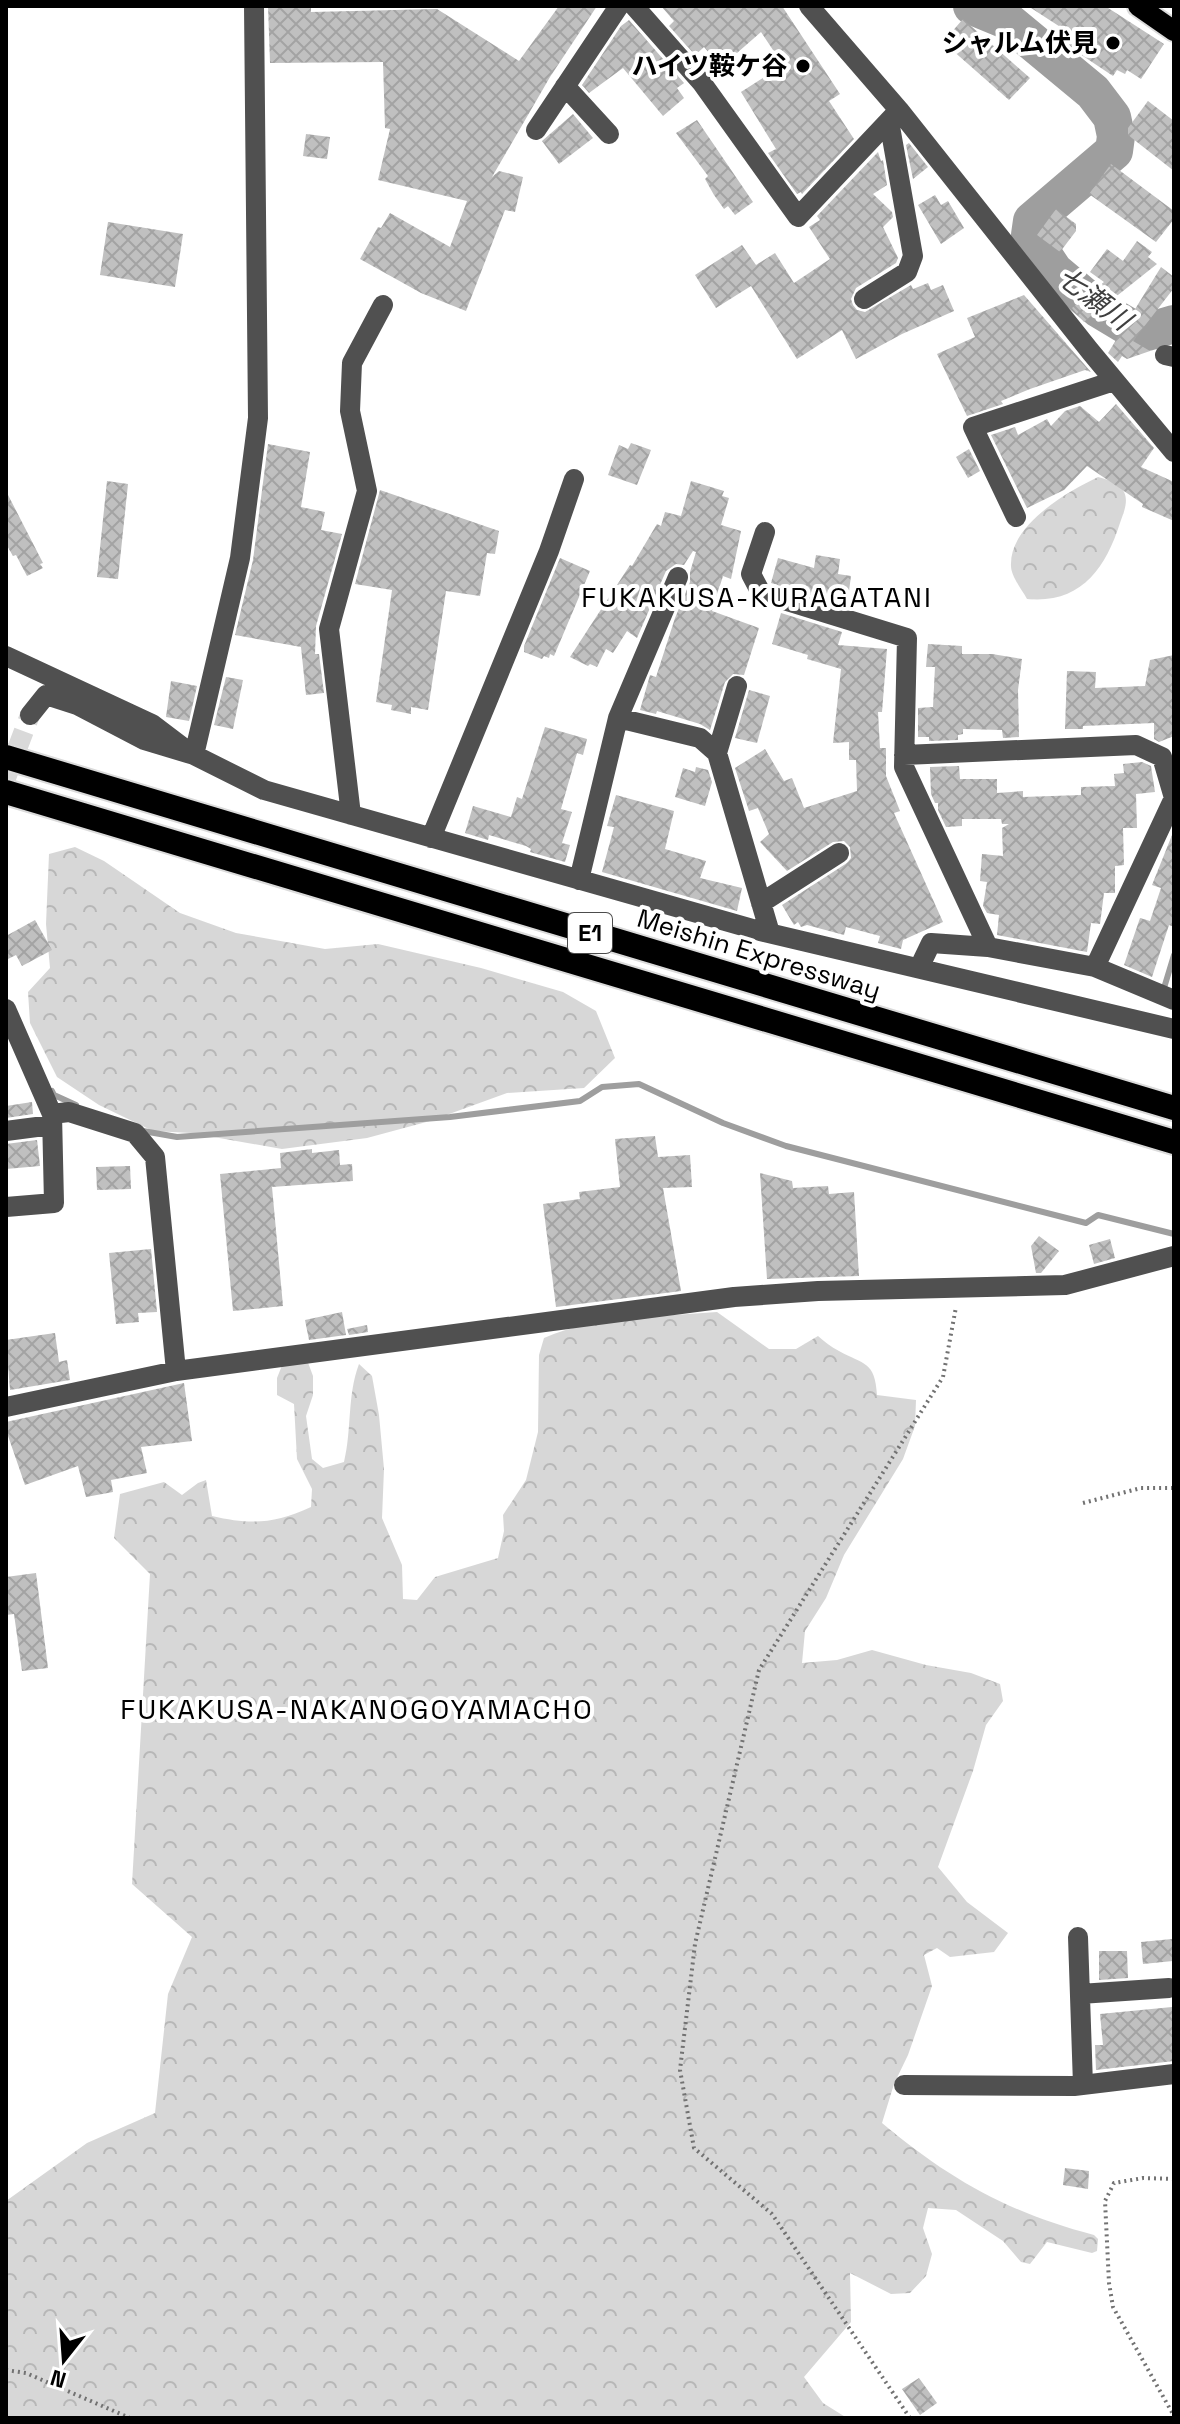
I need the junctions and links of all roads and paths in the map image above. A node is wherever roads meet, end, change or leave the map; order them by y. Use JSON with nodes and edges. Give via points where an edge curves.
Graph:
{"nodes":[{"id":1,"x":254,"y":6,"type":"edge"},
{"id":2,"x":619,"y":6,"type":"edge"},
{"id":3,"x":634,"y":6,"type":"edge"},
{"id":4,"x":809,"y":6,"type":"edge"},
{"id":5,"x":1138,"y":6,"type":"edge"},
{"id":6,"x":1174,"y":31,"type":"edge"},
{"id":7,"x":565,"y":86,"type":"junction"},
{"id":8,"x":894,"y":116,"type":"junction"},
{"id":9,"x":536,"y":130,"type":"dead end"},
{"id":10,"x":609,"y":134,"type":"dead end"},
{"id":11,"x":864,"y":299,"type":"dead end"},
{"id":12,"x":383,"y":305,"type":"dead end"},
{"id":13,"x":1114,"y":381,"type":"junction"},
{"id":14,"x":1174,"y":452,"type":"edge"},
{"id":15,"x":574,"y":479,"type":"dead end"},
{"id":16,"x":1016,"y":517,"type":"dead end"},
{"id":17,"x":765,"y":532,"type":"dead end"},
{"id":18,"x":678,"y":577,"type":"dead end"},
{"id":19,"x":6,"y":656,"type":"edge"},
{"id":20,"x":737,"y":686,"type":"dead end"},
{"id":21,"x":30,"y":715,"type":"tunnel mouth"},
{"id":22,"x":618,"y":718,"type":"junction"},
{"id":23,"x":717,"y":753,"type":"junction"},
{"id":24,"x":194,"y":755,"type":"junction"},
{"id":25,"x":904,"y":755,"type":"junction"},
{"id":26,"x":6,"y":757,"type":"edge"},
{"id":27,"x":6,"y":792,"type":"edge"},
{"id":28,"x":351,"y":815,"type":"junction"},
{"id":29,"x":431,"y":838,"type":"junction"},
{"id":30,"x":839,"y":853,"type":"dead end"},
{"id":31,"x":579,"y":880,"type":"junction"},
{"id":32,"x":761,"y":903,"type":"junction"},
{"id":33,"x":770,"y":933,"type":"junction"},
{"id":34,"x":988,"y":947,"type":"junction"},
{"id":35,"x":1095,"y":967,"type":"junction"},
{"id":36,"x":919,"y":968,"type":"junction"},
{"id":37,"x":1174,"y":1000,"type":"edge"},
{"id":38,"x":6,"y":1009,"type":"edge"},
{"id":39,"x":1174,"y":1029,"type":"edge"},
{"id":40,"x":1174,"y":1108,"type":"edge"},
{"id":41,"x":52,"y":1120,"type":"junction"},
{"id":42,"x":6,"y":1131,"type":"edge"},
{"id":43,"x":1174,"y":1142,"type":"edge"},
{"id":44,"x":6,"y":1207,"type":"edge"},
{"id":45,"x":1174,"y":1256,"type":"edge"},
{"id":46,"x":960,"y":1289,"type":"junction"},
{"id":47,"x":176,"y":1371,"type":"junction"},
{"id":48,"x":6,"y":1407,"type":"edge"},
{"id":49,"x":1174,"y":1488,"type":"edge"},
{"id":50,"x":1083,"y":1503,"type":"dead end"},
{"id":51,"x":1078,"y":1937,"type":"dead end"},
{"id":52,"x":1148,"y":1968,"type":"dead end"},
{"id":53,"x":1080,"y":1994,"type":"junction"},
{"id":54,"x":1174,"y":2074,"type":"edge"},
{"id":55,"x":904,"y":2085,"type":"dead end"},
{"id":56,"x":1083,"y":2085,"type":"junction"},
{"id":57,"x":1174,"y":2179,"type":"edge"},
{"id":58,"x":6,"y":2370,"type":"edge"},
{"id":59,"x":1174,"y":2416,"type":"edge"},
{"id":60,"x":130,"y":2418,"type":"edge"},
{"id":61,"x":910,"y":2418,"type":"edge"}],
"edges":[{"from":1,"to":24,"type":"street","via":[[258,418],[240,558]]},
{"from":2,"to":7,"type":"street"},
{"from":3,"to":8,"type":"street","via":[[702,83],[798,217]]},
{"from":4,"to":8,"type":"street"},
{"from":5,"to":6,"type":"main road"},
{"from":7,"to":9,"type":"street"},
{"from":7,"to":10,"type":"street"},
{"from":8,"to":11,"type":"street","via":[[913,256],[907,272]]},
{"from":8,"to":13,"type":"street"},
{"from":12,"to":28,"type":"street","via":[[352,363],[350,411],[367,491],[329,629]]},
{"from":13,"to":14,"type":"street"},
{"from":13,"to":16,"type":"street","via":[[973,427]]},
{"from":15,"to":29,"type":"street"},
{"from":17,"to":25,"type":"street","via":[[751,574],[761,593],[907,638]]},
{"from":18,"to":22,"type":"street"},
{"from":19,"to":24,"type":"street","via":[[152,724]]},
{"from":20,"to":23,"type":"street"},
{"from":21,"to":24,"type":"street","via":[[46,695],[144,740]]},
{"from":22,"to":23,"type":"street","via":[[700,738]]},
{"from":22,"to":31,"type":"street"},
{"from":23,"to":32,"type":"street"},
{"from":24,"to":28,"type":"street","via":[[264,790]]},
{"from":25,"to":34,"type":"street","via":[[904,767]]},
{"from":25,"to":35,"type":"street","via":[[1136,745],[1162,757],[1174,798]]},
{"from":26,"to":40,"type":"highway","name":"Meishin Expressway","number":"E1"},
{"from":27,"to":43,"type":"highway","number":"E1"},
{"from":28,"to":29,"type":"street"},
{"from":29,"to":31,"type":"street"},
{"from":30,"to":32,"type":"street"},
{"from":31,"to":33,"type":"street"},
{"from":32,"to":33,"type":"street"},
{"from":33,"to":36,"type":"street"},
{"from":34,"to":35,"type":"street"},
{"from":34,"to":36,"type":"street","via":[[931,943]]},
{"from":35,"to":37,"type":"street"},
{"from":36,"to":39,"type":"street"},
{"from":38,"to":41,"type":"street"},
{"from":41,"to":42,"type":"street"},
{"from":41,"to":44,"type":"street","via":[[54,1203]]},
{"from":41,"to":47,"type":"street","via":[[69,1112],[135,1133],[155,1157]]},
{"from":45,"to":46,"type":"street","via":[[1065,1285]]},
{"from":46,"to":47,"type":"street","via":[[734,1297]]},
{"from":46,"to":61,"type":"path","via":[[943,1377],[759,1670],[695,1944],[680,2070],[694,2148],[772,2214]]},
{"from":47,"to":48,"type":"street"},
{"from":49,"to":50,"type":"path","via":[[1141,1488]]},
{"from":51,"to":53,"type":"street"},
{"from":52,"to":53,"type":"street","via":[[1159,1989]]},
{"from":53,"to":56,"type":"street"},
{"from":54,"to":56,"type":"street"},
{"from":55,"to":56,"type":"street"},
{"from":57,"to":59,"type":"path","via":[[1114,2183],[1105,2201],[1113,2307]]},
{"from":58,"to":60,"type":"path","via":[[26,2373]]}]}
